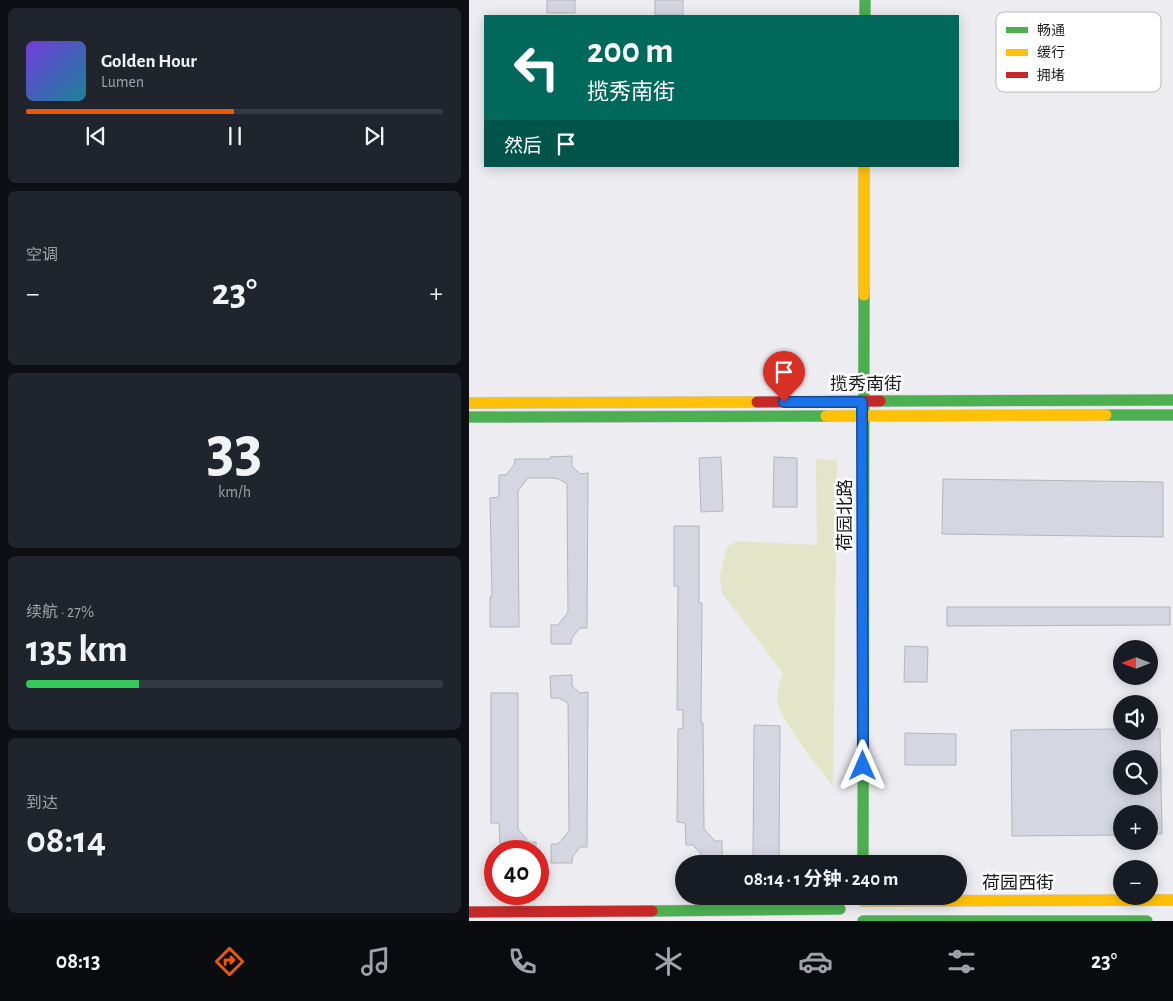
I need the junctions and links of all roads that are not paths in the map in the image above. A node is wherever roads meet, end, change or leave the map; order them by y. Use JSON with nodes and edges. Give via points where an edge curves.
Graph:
{"nodes":[{"id":1,"x":865,"y":0,"type":"edge"},
{"id":2,"x":865,"y":15,"type":"edge"},
{"id":3,"x":864,"y":167,"type":"edge"},
{"id":4,"x":1173,"y":400,"type":"edge"},
{"id":5,"x":862,"y":402,"type":"junction"},
{"id":6,"x":469,"y":403,"type":"edge"},
{"id":7,"x":1173,"y":415,"type":"edge"},
{"id":8,"x":863,"y":416,"type":"junction"},
{"id":9,"x":469,"y":417,"type":"edge"},
{"id":10,"x":863,"y":855,"type":"edge"},
{"id":11,"x":967,"y":899,"type":"edge"},
{"id":12,"x":1173,"y":900,"type":"edge"},
{"id":13,"x":863,"y":905,"type":"edge"},
{"id":14,"x":840,"y":909,"type":"dead end"},
{"id":15,"x":469,"y":912,"type":"edge"},
{"id":16,"x":863,"y":921,"type":"edge"},
{"id":17,"x":1147,"y":921,"type":"edge"}],
"edges":[{"from":1,"to":2,"type":"street"},
{"from":3,"to":5,"type":"street","name":"荷园北路"},
{"from":4,"to":5,"type":"street","name":"揽秀南街"},
{"from":5,"to":6,"type":"street","name":"揽秀南街"},
{"from":5,"to":8,"type":"street","name":"荷园北路"},
{"from":7,"to":8,"type":"street","name":"揽秀南街"},
{"from":8,"to":9,"type":"street","name":"揽秀南街"},
{"from":8,"to":10,"type":"street","name":"荷园北路"},
{"from":11,"to":12,"type":"street","name":"荷园西街"},
{"from":13,"to":16,"type":"street"},
{"from":14,"to":15,"type":"street"},
{"from":16,"to":17,"type":"street"}]}
